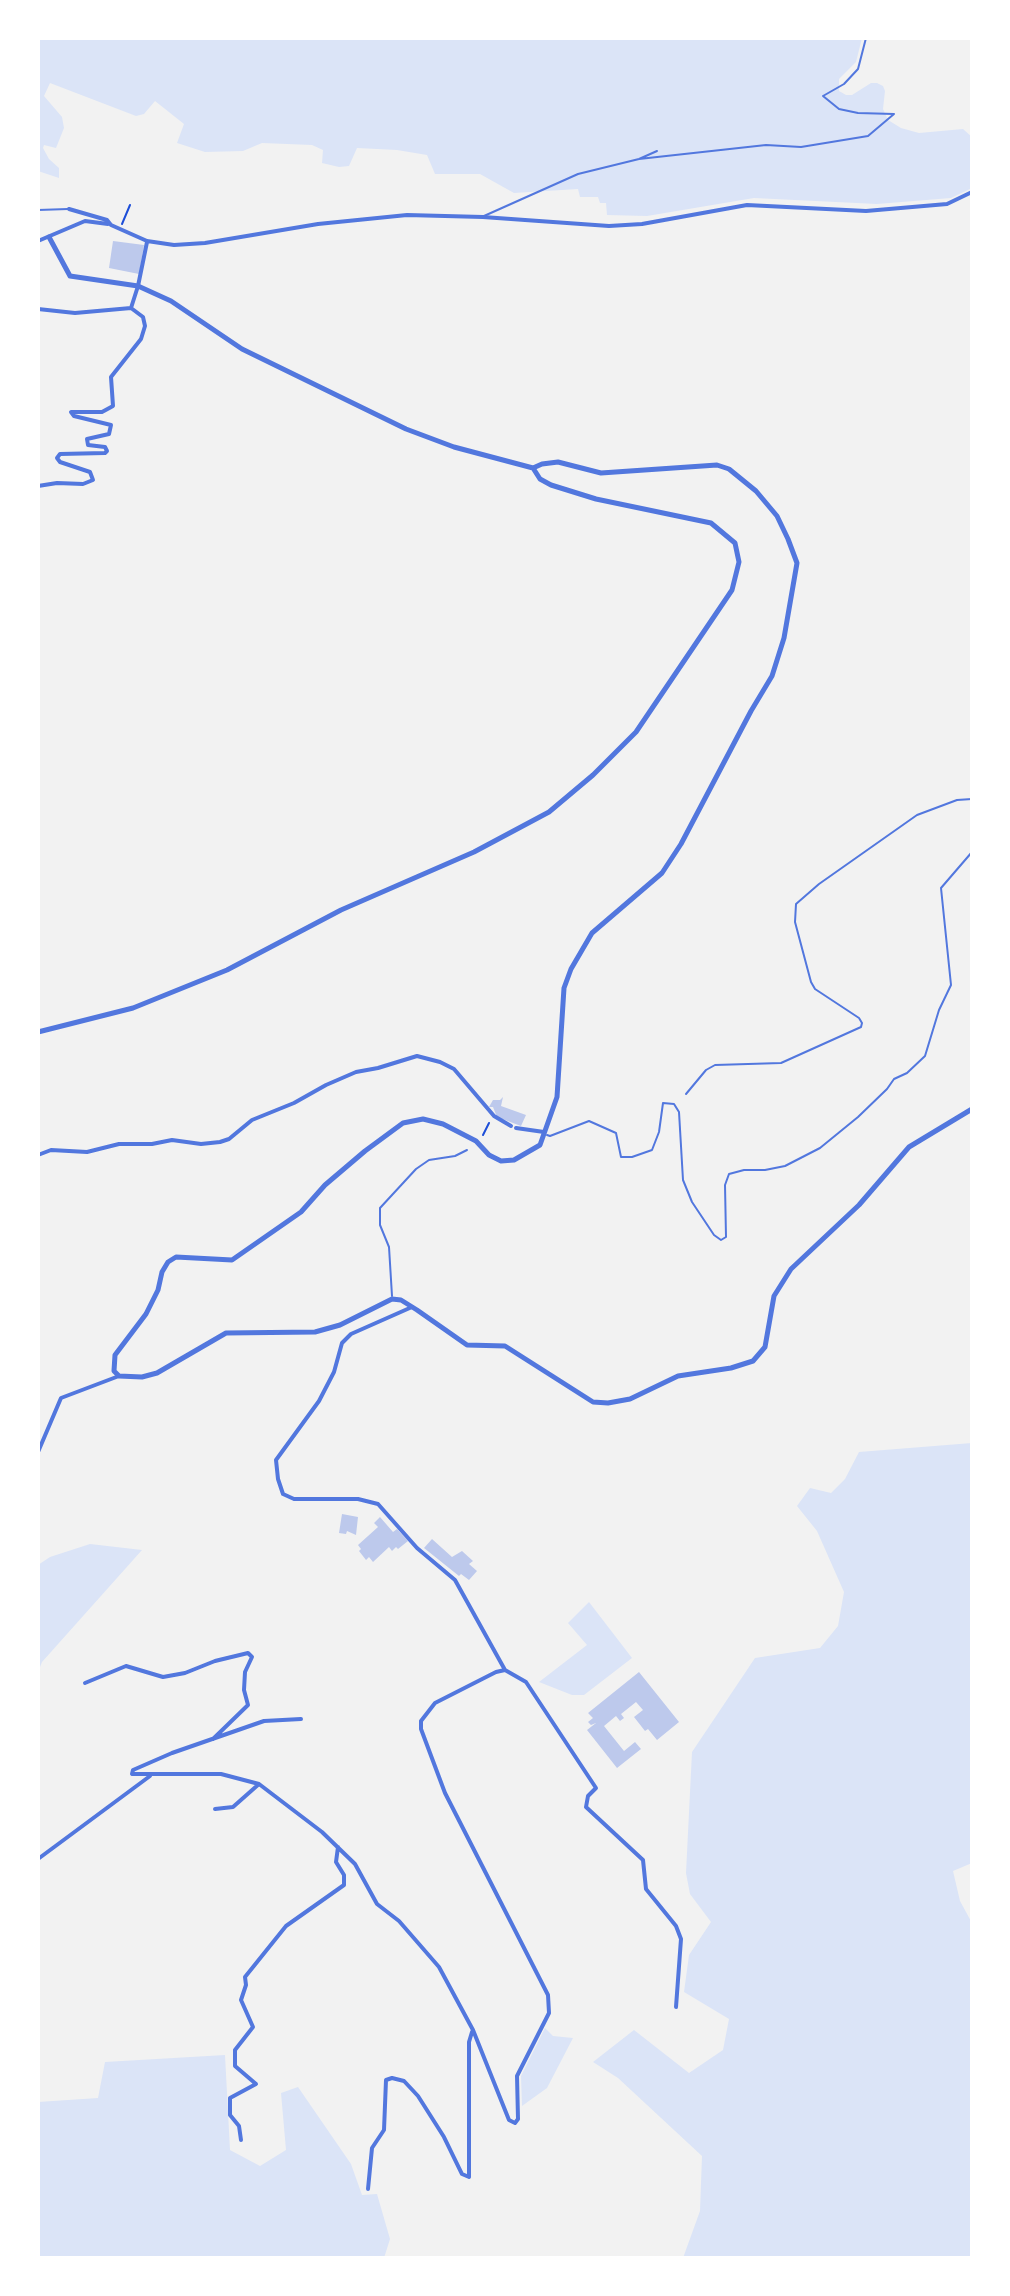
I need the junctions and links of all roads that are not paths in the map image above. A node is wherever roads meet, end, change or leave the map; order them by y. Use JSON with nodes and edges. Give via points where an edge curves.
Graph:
{"nodes":[{"id":1,"x":866,"y":38,"type":"edge"},
{"id":2,"x":657,"y":151,"type":"dead end"},
{"id":3,"x":639,"y":159,"type":"junction"},
{"id":4,"x":972,"y":192,"type":"edge"},
{"id":5,"x":69,"y":209,"type":"joint"},
{"id":6,"x":38,"y":210,"type":"edge"},
{"id":7,"x":483,"y":217,"type":"junction"},
{"id":8,"x":111,"y":225,"type":"junction"},
{"id":9,"x":49,"y":237,"type":"junction"},
{"id":10,"x":38,"y":241,"type":"edge"},
{"id":11,"x":147,"y":241,"type":"junction"},
{"id":12,"x":138,"y":286,"type":"junction"},
{"id":13,"x":131,"y":308,"type":"junction"},
{"id":14,"x":38,"y":309,"type":"edge"},
{"id":15,"x":533,"y":468,"type":"junction"},
{"id":16,"x":38,"y":486,"type":"edge"},
{"id":17,"x":972,"y":799,"type":"edge"},
{"id":18,"x":972,"y":852,"type":"edge"},
{"id":19,"x":38,"y":1032,"type":"edge"},
{"id":20,"x":686,"y":1094,"type":"dead end"},
{"id":21,"x":972,"y":1109,"type":"edge"},
{"id":22,"x":545,"y":1134,"type":"junction"},
{"id":23,"x":467,"y":1150,"type":"dead end"},
{"id":24,"x":38,"y":1155,"type":"edge"},
{"id":25,"x":392,"y":1299,"type":"junction"},
{"id":26,"x":412,"y":1307,"type":"junction"},
{"id":27,"x":119,"y":1376,"type":"junction"},
{"id":28,"x":38,"y":1452,"type":"edge"},
{"id":29,"x":505,"y":1670,"type":"junction"},
{"id":30,"x":85,"y":1683,"type":"dead end"},
{"id":31,"x":301,"y":1719,"type":"dead end"},
{"id":32,"x":213,"y":1739,"type":"junction"},
{"id":33,"x":152,"y":1774,"type":"junction"},
{"id":34,"x":259,"y":1784,"type":"junction"},
{"id":35,"x":215,"y":1809,"type":"dead end"},
{"id":36,"x":338,"y":1847,"type":"junction"},
{"id":37,"x":38,"y":1859,"type":"edge"},
{"id":38,"x":676,"y":2007,"type":"dead end"},
{"id":39,"x":473,"y":2030,"type":"junction"},
{"id":40,"x":241,"y":2140,"type":"dead end"},
{"id":41,"x":368,"y":2189,"type":"dead end"}],
"edges":[{"from":1,"to":3,"type":"lane","via":[[858,69],[823,96],[839,109],[894,114],[868,136],[801,147],[766,145]]},
{"from":2,"to":3,"type":"lane"},
{"from":3,"to":7,"type":"lane","via":[[578,174]]},
{"from":4,"to":7,"type":"street","via":[[947,204],[866,211],[747,205],[609,226]]},
{"from":5,"to":6,"type":"lane"},
{"from":5,"to":8,"type":"street"},
{"from":7,"to":11,"type":"street","via":[[407,215],[205,243],[164,246]]},
{"from":8,"to":9,"type":"street","via":[[85,221]]},
{"from":8,"to":11,"type":"street"},
{"from":9,"to":10,"type":"street"},
{"from":9,"to":12,"type":"street","via":[[70,276]]},
{"from":11,"to":12,"type":"street"},
{"from":12,"to":13,"type":"street"},
{"from":12,"to":15,"type":"street","via":[[171,301],[242,349],[406,429]]},
{"from":13,"to":14,"type":"street","via":[[75,313]]},
{"from":13,"to":16,"type":"street","via":[[145,326],[111,377],[113,406],[102,412],[71,413],[111,425],[109,434],[87,439],[88,445],[107,451],[57,458],[90,472],[93,480]]},
{"from":15,"to":19,"type":"street","via":[[551,485],[596,499],[711,523],[735,543],[739,562],[732,590],[636,732],[549,812],[474,852],[341,910],[227,970],[133,1008]]},
{"from":15,"to":22,"type":"street","via":[[558,462],[601,473],[717,465],[729,469],[777,516],[797,563],[793,600],[772,676],[681,844],[662,873],[592,933],[571,969],[564,988],[557,1097]]},
{"from":17,"to":20,"type":"lane","via":[[917,815],[796,904],[795,922],[811,982],[859,1018],[861,1027],[781,1063],[715,1065]]},
{"from":18,"to":22,"type":"lane","via":[[941,888],[951,985],[925,1056],[820,1148],[785,1166],[729,1174],[726,1237],[721,1240],[707,1226],[683,1180],[679,1112],[674,1104],[663,1103],[652,1150],[632,1157],[621,1157],[616,1133],[589,1121]]},
{"from":21,"to":26,"type":"street","via":[[909,1147],[859,1205],[791,1269],[774,1296],[765,1347],[753,1361],[678,1376],[630,1399],[593,1402],[505,1346],[467,1345]]},
{"from":22,"to":24,"type":"street","via":[[513,1127],[494,1116],[454,1069],[417,1056],[326,1085],[252,1120],[220,1142],[139,1142]]},
{"from":22,"to":27,"type":"street","via":[[540,1145],[521,1157],[501,1161],[443,1124],[423,1119],[403,1123],[335,1176],[301,1212],[232,1260],[176,1257],[168,1262],[146,1314],[115,1355]]},
{"from":23,"to":25,"type":"lane","via":[[429,1160],[380,1208]]},
{"from":25,"to":26,"type":"street"},
{"from":25,"to":27,"type":"street","via":[[315,1332],[226,1333],[157,1373]]},
{"from":26,"to":29,"type":"street","via":[[342,1343],[319,1401],[276,1460],[278,1479],[283,1494],[294,1499],[378,1504],[455,1580]]},
{"from":27,"to":28,"type":"street","via":[[61,1398]]},
{"from":29,"to":38,"type":"street","via":[[526,1682],[596,1788],[586,1807],[643,1860],[646,1889],[681,1939]]},
{"from":29,"to":39,"type":"street","via":[[435,1703],[421,1729],[445,1793],[548,1995],[549,2013],[517,2076],[515,2123],[509,2120]]},
{"from":30,"to":32,"type":"street","via":[[126,1666],[163,1677],[248,1653],[248,1705]]},
{"from":31,"to":32,"type":"street","via":[[264,1721]]},
{"from":32,"to":33,"type":"street","via":[[132,1774]]},
{"from":33,"to":34,"type":"street","via":[[221,1774]]},
{"from":33,"to":37,"type":"street"},
{"from":34,"to":35,"type":"street","via":[[233,1807]]},
{"from":34,"to":36,"type":"street"},
{"from":36,"to":39,"type":"street","via":[[355,1864],[377,1904],[439,1967]]},
{"from":36,"to":40,"type":"street","via":[[336,1862],[344,1885],[286,1926],[245,1977],[241,2000],[253,2027],[235,2050],[235,2066],[256,2084],[230,2098],[230,2115]]},
{"from":39,"to":41,"type":"street","via":[[469,2177],[462,2174],[418,2096],[404,2081],[392,2078],[386,2080],[384,2130],[372,2148]]}]}
